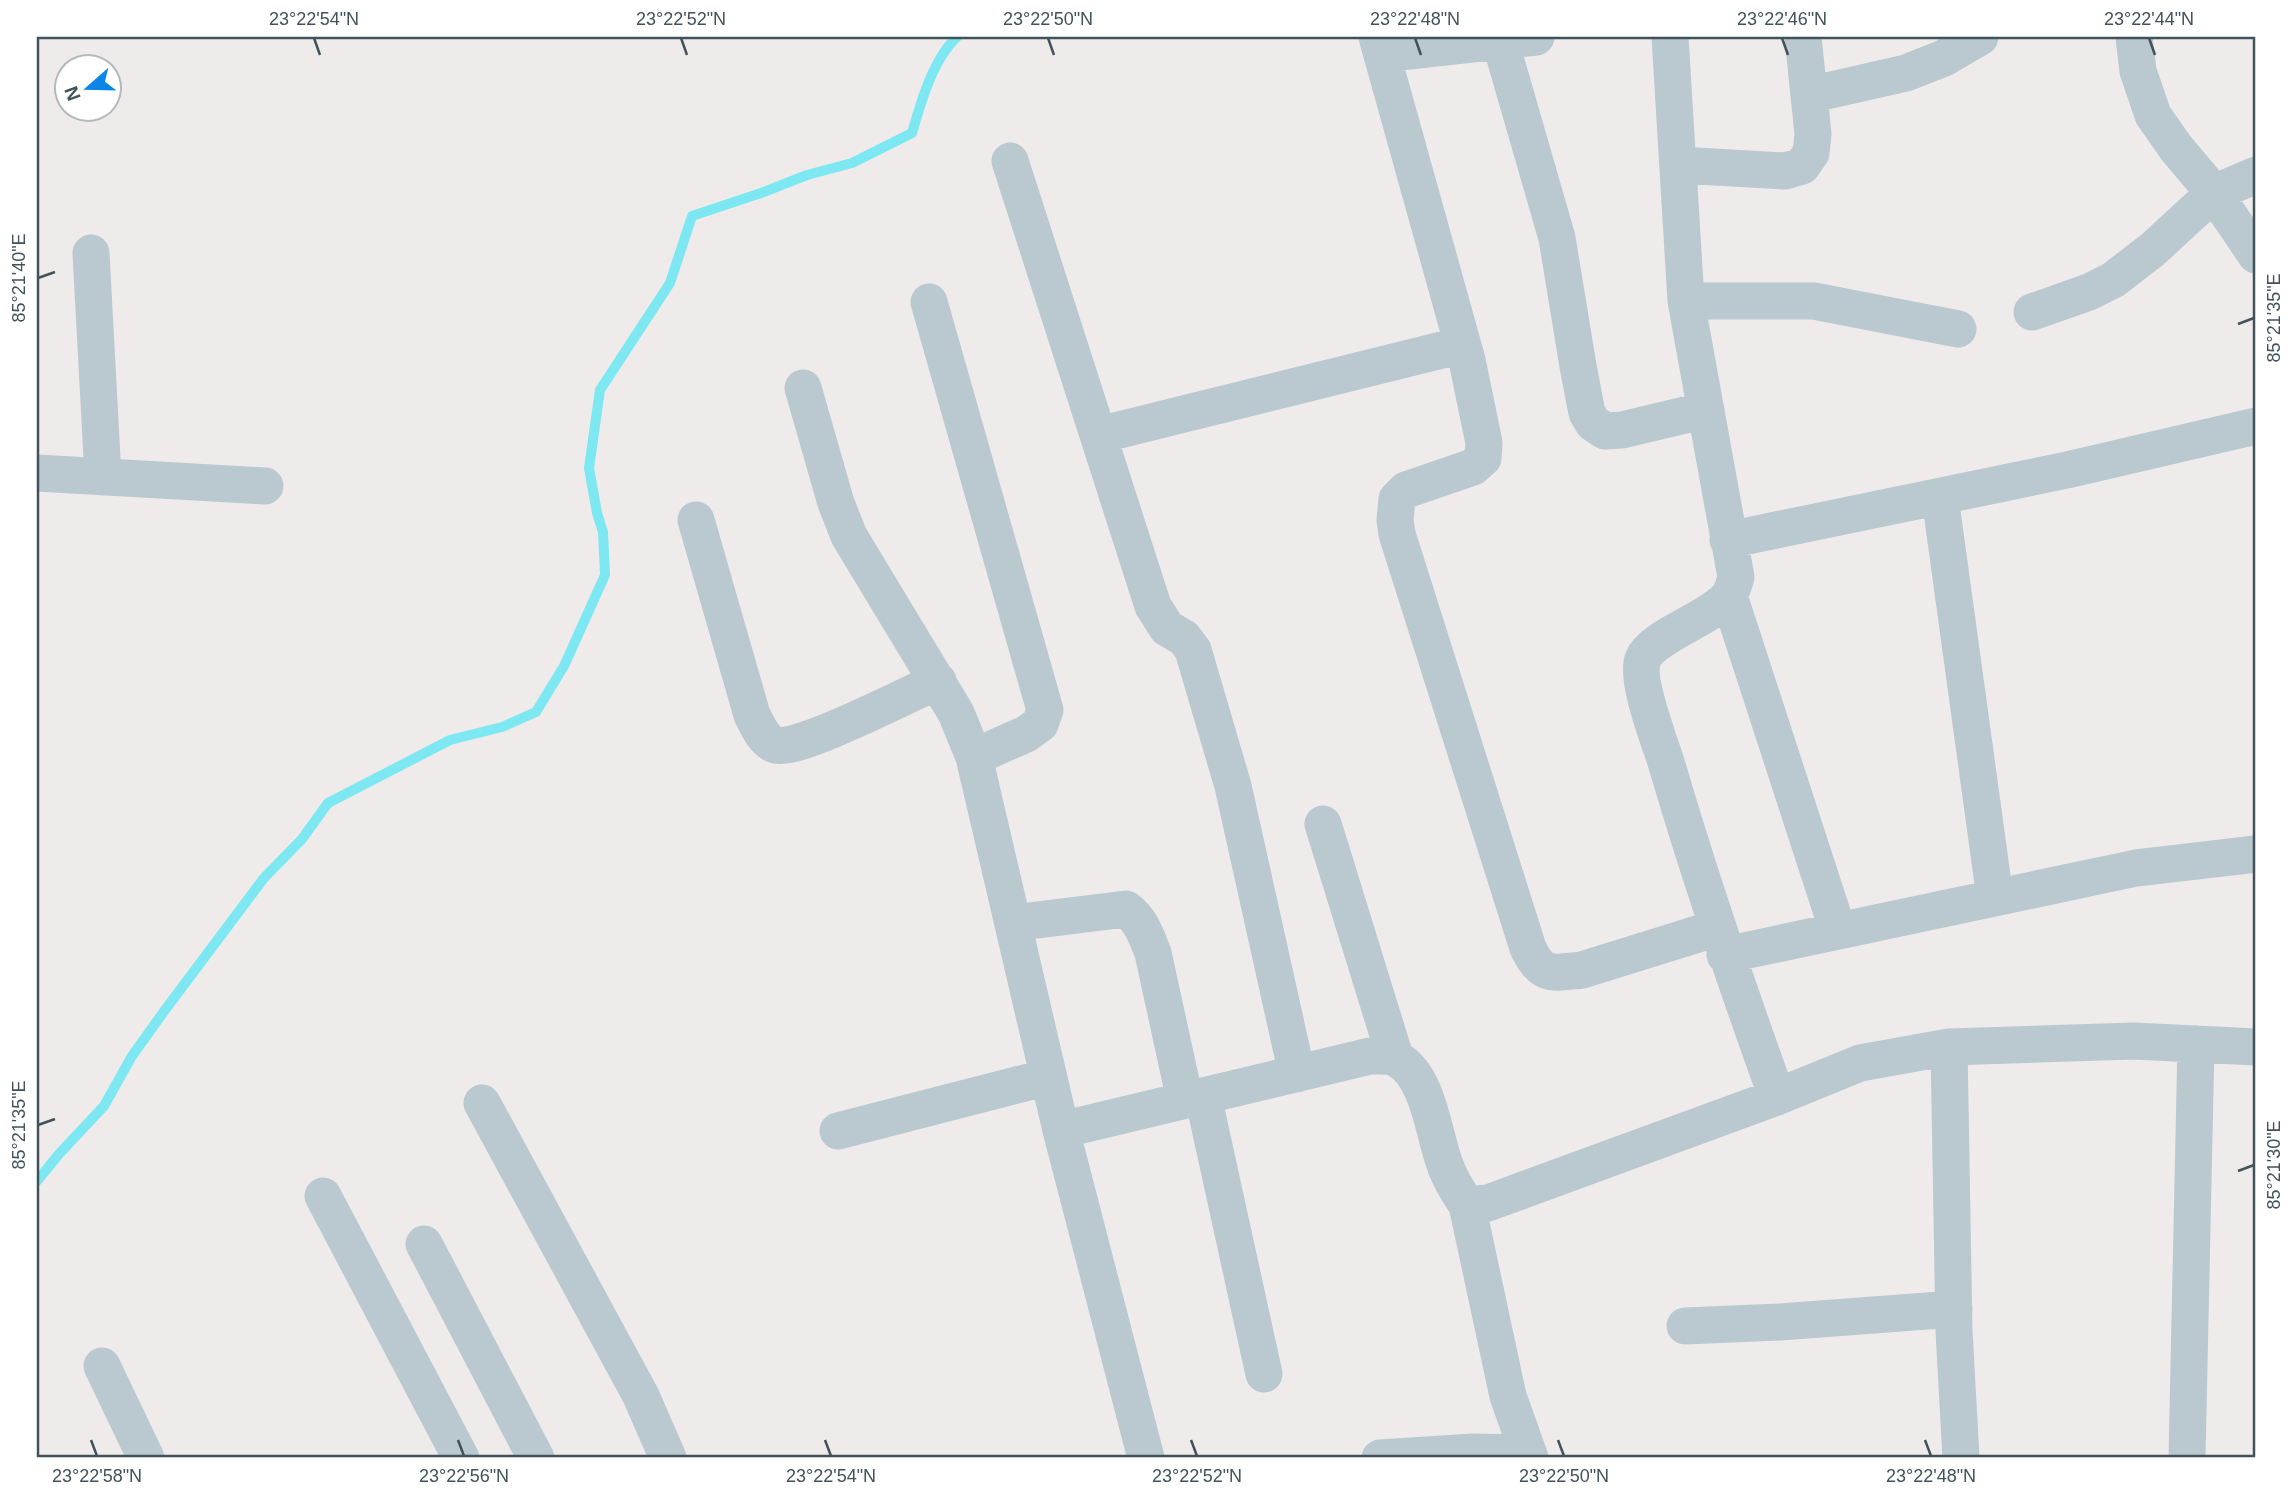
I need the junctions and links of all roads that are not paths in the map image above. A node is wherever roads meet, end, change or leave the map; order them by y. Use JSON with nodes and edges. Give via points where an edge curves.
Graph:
{"nodes":[{"id":1,"x":1536,"y":37,"type":"edge"},
{"id":2,"x":1670,"y":37,"type":"edge"},
{"id":3,"x":1803,"y":37,"type":"edge"},
{"id":4,"x":1980,"y":37,"type":"edge"},
{"id":5,"x":2134,"y":37,"type":"edge"},
{"id":6,"x":1499,"y":39,"type":"edge"},
{"id":7,"x":1379,"y":45,"type":"edge"},
{"id":8,"x":1809,"y":95,"type":"junction"},
{"id":9,"x":1010,"y":161,"type":"dead end"},
{"id":10,"x":1679,"y":165,"type":"junction"},
{"id":11,"x":2256,"y":175,"type":"edge"},
{"id":12,"x":2214,"y":192,"type":"junction"},
{"id":13,"x":91,"y":253,"type":"dead end"},
{"id":14,"x":2256,"y":254,"type":"edge"},
{"id":15,"x":1686,"y":301,"type":"junction"},
{"id":16,"x":929,"y":302,"type":"dead end"},
{"id":17,"x":2032,"y":312,"type":"dead end"},
{"id":18,"x":1958,"y":329,"type":"dead end"},
{"id":19,"x":1462,"y":345,"type":"junction"},
{"id":20,"x":803,"y":388,"type":"dead end"},
{"id":21,"x":1706,"y":410,"type":"junction"},
{"id":22,"x":2256,"y":426,"type":"edge"},
{"id":23,"x":1099,"y":435,"type":"junction"},
{"id":24,"x":37,"y":473,"type":"edge"},
{"id":25,"x":103,"y":477,"type":"junction"},
{"id":26,"x":265,"y":486,"type":"dead end"},
{"id":27,"x":1940,"y":496,"type":"junction"},
{"id":28,"x":696,"y":520,"type":"dead end"},
{"id":29,"x":1728,"y":541,"type":"junction"},
{"id":30,"x":1729,"y":596,"type":"junction"},
{"id":31,"x":938,"y":681,"type":"junction"},
{"id":32,"x":974,"y":757,"type":"junction"},
{"id":33,"x":1323,"y":824,"type":"dead end"},
{"id":34,"x":2256,"y":855,"type":"edge"},
{"id":35,"x":1995,"y":898,"type":"junction"},
{"id":36,"x":1013,"y":923,"type":"junction"},
{"id":37,"x":1838,"y":931,"type":"junction"},
{"id":38,"x":1721,"y":941,"type":"junction"},
{"id":39,"x":2196,"y":1044,"type":"junction"},
{"id":40,"x":1949,"y":1047,"type":"junction"},
{"id":41,"x":2256,"y":1047,"type":"edge"},
{"id":42,"x":1395,"y":1057,"type":"junction"},
{"id":43,"x":1297,"y":1074,"type":"junction"},
{"id":44,"x":1048,"y":1077,"type":"junction"},
{"id":45,"x":1777,"y":1097,"type":"junction"},
{"id":46,"x":1194,"y":1098,"type":"junction"},
{"id":47,"x":482,"y":1102,"type":"dead end"},
{"id":48,"x":1061,"y":1130,"type":"junction"},
{"id":49,"x":838,"y":1132,"type":"dead end"},
{"id":50,"x":323,"y":1196,"type":"dead end"},
{"id":51,"x":1467,"y":1205,"type":"junction"},
{"id":52,"x":424,"y":1244,"type":"dead end"},
{"id":53,"x":1954,"y":1309,"type":"junction"},
{"id":54,"x":1685,"y":1326,"type":"dead end"},
{"id":55,"x":102,"y":1366,"type":"dead end"},
{"id":56,"x":1264,"y":1374,"type":"dead end"},
{"id":57,"x":1529,"y":1455,"type":"edge"},
{"id":58,"x":146,"y":1458,"type":"edge"},
{"id":59,"x":461,"y":1458,"type":"edge"},
{"id":60,"x":536,"y":1458,"type":"edge"},
{"id":61,"x":668,"y":1458,"type":"edge"},
{"id":62,"x":1146,"y":1458,"type":"edge"},
{"id":63,"x":1380,"y":1458,"type":"edge"},
{"id":64,"x":1961,"y":1458,"type":"edge"},
{"id":65,"x":2187,"y":1458,"type":"edge"}],
"edges":[{"from":1,"to":6,"type":"street"},
{"from":2,"to":10,"type":"street"},
{"from":3,"to":8,"type":"street"},
{"from":4,"to":8,"type":"street","via":[[1906,73]]},
{"from":5,"to":12,"type":"street","via":[[2138,71],[2153,115]]},
{"from":6,"to":7,"type":"street"},
{"from":6,"to":21,"type":"street","via":[[1557,238],[1587,413],[1605,430],[1622,430]]},
{"from":7,"to":19,"type":"street"},
{"from":8,"to":10,"type":"street","via":[[1813,134],[1811,153],[1802,166],[1786,171]]},
{"from":9,"to":23,"type":"street"},
{"from":10,"to":15,"type":"street"},
{"from":11,"to":12,"type":"street"},
{"from":12,"to":14,"type":"street"},
{"from":12,"to":17,"type":"street","via":[[2113,280]]},
{"from":13,"to":25,"type":"street"},
{"from":15,"to":18,"type":"street","via":[[1814,301]]},
{"from":15,"to":21,"type":"street"},
{"from":16,"to":32,"type":"street","via":[[1045,710],[1040,724],[1027,734]]},
{"from":19,"to":23,"type":"street"},
{"from":19,"to":38,"type":"street","via":[[1484,443],[1483,458],[1473,467],[1406,490],[1397,499],[1395,520],[1528,948],[1535,964],[1546,971],[1564,972]]},
{"from":20,"to":31,"type":"street","via":[[849,536]]},
{"from":21,"to":29,"type":"street"},
{"from":22,"to":27,"type":"street"},
{"from":23,"to":43,"type":"street","via":[[1153,606],[1167,628],[1193,650],[1233,786]]},
{"from":24,"to":25,"type":"street"},
{"from":25,"to":26,"type":"street"},
{"from":27,"to":29,"type":"street"},
{"from":27,"to":35,"type":"street"},
{"from":28,"to":31,"type":"street","via":[[752,715],[763,736],[776,746],[818,735]]},
{"from":29,"to":30,"type":"street","via":[[1736,577]]},
{"from":30,"to":37,"type":"street"},
{"from":30,"to":38,"type":"street","via":[[1653,647],[1640,669]]},
{"from":31,"to":32,"type":"street"},
{"from":32,"to":36,"type":"street"},
{"from":33,"to":42,"type":"street"},
{"from":34,"to":35,"type":"street","via":[[2136,868]]},
{"from":35,"to":37,"type":"street"},
{"from":36,"to":44,"type":"street"},
{"from":36,"to":46,"type":"street","via":[[1126,909],[1136,916],[1153,953]]},
{"from":37,"to":38,"type":"street"},
{"from":38,"to":45,"type":"street"},
{"from":39,"to":40,"type":"street","via":[[2134,1041]]},
{"from":39,"to":41,"type":"street"},
{"from":39,"to":65,"type":"street"},
{"from":40,"to":45,"type":"street","via":[[1860,1063]]},
{"from":40,"to":53,"type":"street"},
{"from":42,"to":43,"type":"street","via":[[1370,1056]]},
{"from":42,"to":51,"type":"street","via":[[1413,1072],[1444,1163]]},
{"from":43,"to":46,"type":"street"},
{"from":44,"to":48,"type":"street"},
{"from":44,"to":49,"type":"street"},
{"from":45,"to":51,"type":"street","via":[[1488,1203]]},
{"from":46,"to":48,"type":"street"},
{"from":46,"to":56,"type":"street"},
{"from":47,"to":61,"type":"street","via":[[641,1396]]},
{"from":48,"to":62,"type":"street"},
{"from":50,"to":59,"type":"street"},
{"from":51,"to":57,"type":"street","via":[[1508,1396]]},
{"from":52,"to":60,"type":"street"},
{"from":53,"to":54,"type":"street"},
{"from":53,"to":64,"type":"street"},
{"from":55,"to":58,"type":"street"},
{"from":57,"to":63,"type":"street","via":[[1473,1452]]}]}
